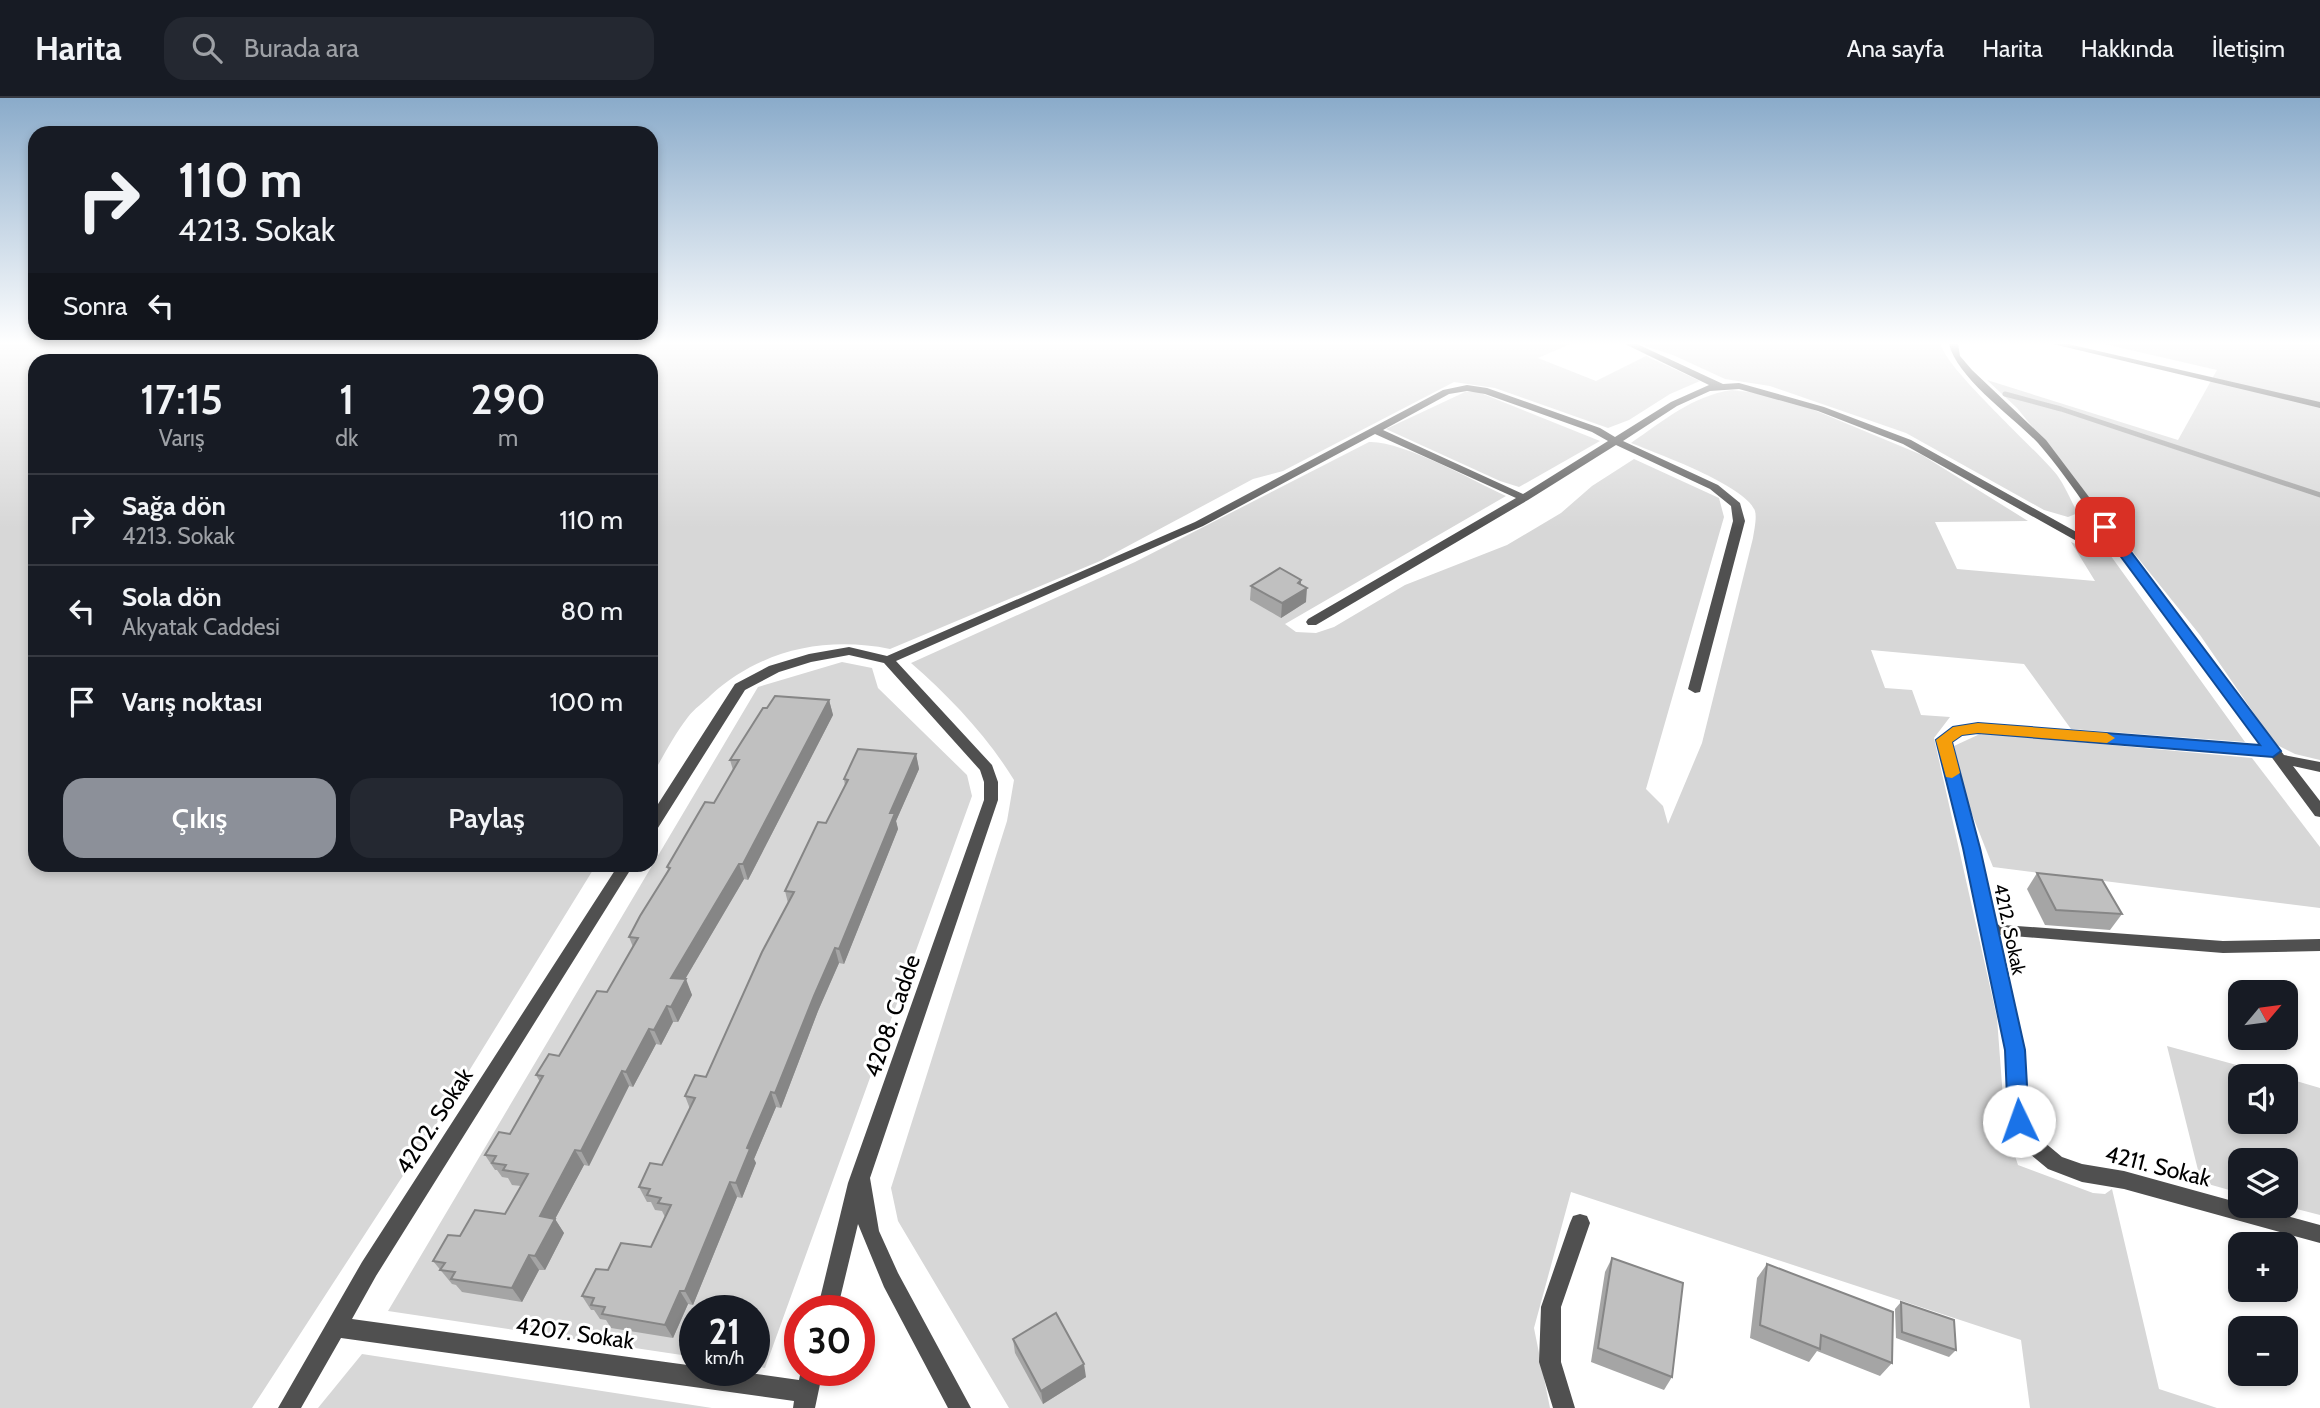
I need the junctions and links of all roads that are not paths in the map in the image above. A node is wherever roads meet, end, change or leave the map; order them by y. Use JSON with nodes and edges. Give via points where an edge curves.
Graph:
{"nodes":[{"id":1,"x":1421,"y":405,"type":"edge"},
{"id":2,"x":1527,"y":405,"type":"edge"},
{"id":3,"x":1672,"y":405,"type":"edge"},
{"id":4,"x":1809,"y":405,"type":"edge"},
{"id":5,"x":2004,"y":405,"type":"edge"},
{"id":6,"x":1374,"y":430,"type":"junction"},
{"id":7,"x":1615,"y":441,"type":"junction"},
{"id":8,"x":1524,"y":498,"type":"junction"},
{"id":9,"x":2121,"y":548,"type":"junction"},
{"id":10,"x":1312,"y":622,"type":"dead end"},
{"id":11,"x":888,"y":660,"type":"junction"},
{"id":12,"x":1695,"y":689,"type":"dead end"},
{"id":13,"x":2275,"y":755,"type":"junction"},
{"id":14,"x":2320,"y":766,"type":"edge"},
{"id":15,"x":2320,"y":812,"type":"edge"},
{"id":16,"x":658,"y":816,"type":"edge"},
{"id":17,"x":622,"y":872,"type":"edge"},
{"id":18,"x":1989,"y":929,"type":"junction"},
{"id":19,"x":2320,"y":945,"type":"edge"},
{"id":20,"x":2031,"y":1143,"type":"joint"},
{"id":21,"x":860,"y":1178,"type":"junction"},
{"id":22,"x":1580,"y":1223,"type":"dead end"},
{"id":23,"x":2320,"y":1234,"type":"edge"},
{"id":24,"x":831,"y":1295,"type":"edge"},
{"id":25,"x":336,"y":1327,"type":"junction"},
{"id":26,"x":808,"y":1390,"type":"edge"},
{"id":27,"x":289,"y":1408,"type":"edge"},
{"id":28,"x":960,"y":1408,"type":"edge"},
{"id":29,"x":1564,"y":1408,"type":"edge"}],
"edges":[{"from":1,"to":6,"type":"street"},
{"from":2,"to":7,"type":"street"},
{"from":3,"to":7,"type":"street"},
{"from":4,"to":9,"type":"street","via":[[1908,442],[2086,542]]},
{"from":5,"to":9,"type":"street","via":[[2042,442]]},
{"from":6,"to":8,"type":"street"},
{"from":6,"to":11,"type":"street","via":[[1199,524]]},
{"from":7,"to":8,"type":"street"},
{"from":7,"to":12,"type":"street","via":[[1714,487],[1736,505],[1738,521]]},
{"from":8,"to":10,"type":"street"},
{"from":9,"to":13,"type":"street"},
{"from":11,"to":16,"type":"street","via":[[849,651],[809,658],[740,687]]},
{"from":11,"to":21,"type":"street","name":"4208. Cadde","via":[[987,768],[991,800]]},
{"from":13,"to":14,"type":"street"},
{"from":13,"to":15,"type":"street"},
{"from":13,"to":18,"type":"street","name":"4212. Sokak","via":[[1978,728],[1958,730],[1944,740]]},
{"from":17,"to":25,"type":"street","name":"4202. Sokak"},
{"from":18,"to":19,"type":"lane","via":[[2223,947]]},
{"from":18,"to":20,"type":"street","name":"4212. Sokak","via":[[2015,1050],[2019,1121]]},
{"from":20,"to":23,"type":"street","name":"4211. Sokak","via":[[2055,1163],[2081,1173],[2124,1180]]},
{"from":21,"to":24,"type":"street"},
{"from":21,"to":28,"type":"street","name":"4208. Cadde","via":[[869,1231]]},
{"from":22,"to":29,"type":"street","via":[[1551,1307],[1550,1362]]},
{"from":25,"to":26,"type":"street","name":"4207. Sokak"},
{"from":25,"to":27,"type":"street","name":"4202. Sokak"}]}
